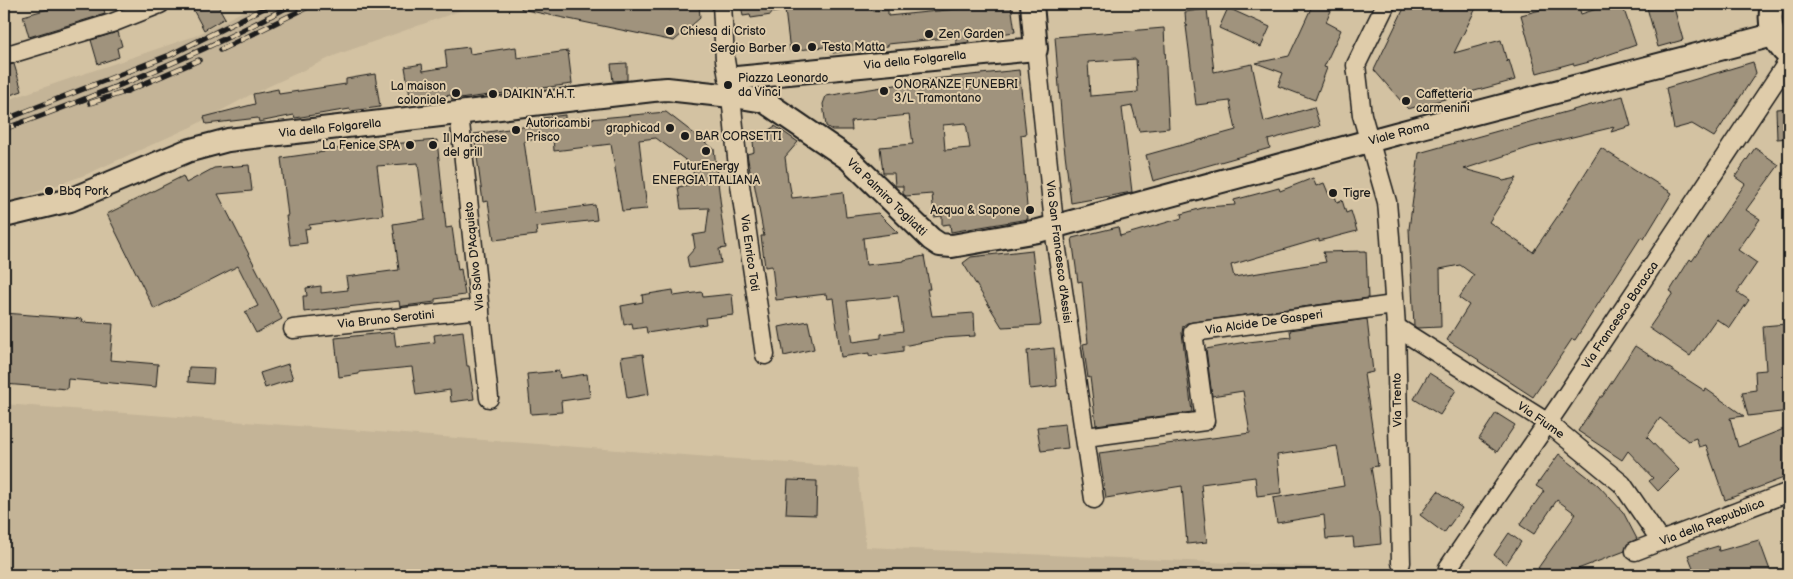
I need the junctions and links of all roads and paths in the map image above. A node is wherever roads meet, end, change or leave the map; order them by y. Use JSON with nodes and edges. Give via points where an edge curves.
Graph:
{"nodes":[{"id":1,"x":160,"y":4,"type":"edge"},
{"id":2,"x":722,"y":4,"type":"edge"},
{"id":3,"x":1032,"y":4,"type":"edge"},
{"id":4,"x":1386,"y":4,"type":"edge"},
{"id":5,"x":1772,"y":4,"type":"edge"},
{"id":6,"x":1773,"y":35,"type":"junction"},
{"id":7,"x":1036,"y":49,"type":"junction"},
{"id":8,"x":4,"y":56,"type":"edge"},
{"id":9,"x":1789,"y":56,"type":"edge"},
{"id":10,"x":1789,"y":60,"type":"edge"},
{"id":11,"x":766,"y":76,"type":"junction"},
{"id":12,"x":733,"y":87,"type":"junction"},
{"id":13,"x":764,"y":101,"type":"junction"},
{"id":14,"x":459,"y":113,"type":"junction"},
{"id":15,"x":1370,"y":141,"type":"junction"},
{"id":16,"x":4,"y":216,"type":"edge"},
{"id":17,"x":1054,"y":227,"type":"junction"},
{"id":18,"x":1394,"y":305,"type":"junction"},
{"id":19,"x":480,"y":309,"type":"junction"},
{"id":20,"x":1396,"y":327,"type":"junction"},
{"id":21,"x":293,"y":329,"type":"dead end"},
{"id":22,"x":766,"y":355,"type":"dead end"},
{"id":23,"x":489,"y":398,"type":"dead end"},
{"id":24,"x":1548,"y":423,"type":"junction"},
{"id":25,"x":1086,"y":437,"type":"junction"},
{"id":26,"x":1789,"y":492,"type":"edge"},
{"id":27,"x":1094,"y":499,"type":"dead end"},
{"id":28,"x":1661,"y":541,"type":"junction"},
{"id":29,"x":1635,"y":551,"type":"dead end"},
{"id":30,"x":1401,"y":563,"type":"dead end"},
{"id":31,"x":1448,"y":568,"type":"dead end"}],
"edges":[{"from":1,"to":8,"type":"street","via":[[112,23]]},
{"from":2,"to":12,"type":"street","via":[[725,60]]},
{"from":3,"to":7,"type":"street","name":"Via San Francesco d'Assisi"},
{"from":4,"to":15,"type":"street","name":"Via Trento","via":[[1356,66],[1362,115]]},
{"from":5,"to":6,"type":"street"},
{"from":6,"to":9,"type":"street"},
{"from":6,"to":15,"type":"street","name":"Viale Roma"},
{"from":7,"to":11,"type":"street","name":"Via della Folgarella"},
{"from":7,"to":17,"type":"street","name":"Via San Francesco d'Assisi"},
{"from":10,"to":24,"type":"street","name":"Via Francesco Baracca"},
{"from":11,"to":12,"type":"street"},
{"from":11,"to":13,"type":"street","via":[[760,90]]},
{"from":12,"to":13,"type":"street"},
{"from":12,"to":14,"type":"street","name":"Via della Folgarella","via":[[667,89]]},
{"from":12,"to":22,"type":"street","name":"Via Enrico Toti","via":[[736,151]]},
{"from":13,"to":17,"type":"street","name":"Via Palmiro Togliatti","via":[[849,159],[930,239],[940,245],[952,246]]},
{"from":14,"to":16,"type":"street","name":"Via della Folgarella","via":[[212,143],[70,200]]},
{"from":14,"to":19,"type":"street","name":"Via Salvo D'Acquisto"},
{"from":15,"to":17,"type":"street","name":"Viale Roma"},
{"from":15,"to":18,"type":"street","name":"Via Trento","via":[[1387,202]]},
{"from":17,"to":25,"type":"street","name":"Via San Francesco d'Assisi"},
{"from":18,"to":20,"type":"street","name":"Via Trento"},
{"from":18,"to":25,"type":"street","name":"Via Alcide De Gasperi","via":[[1193,332],[1205,421]]},
{"from":19,"to":21,"type":"street","name":"Via Bruno Serotini"},
{"from":19,"to":23,"type":"street","name":"Via Salvo D'Acquisto"},
{"from":20,"to":24,"type":"street","name":"Via Fiume"},
{"from":20,"to":30,"type":"street","name":"Via Trento"},
{"from":24,"to":28,"type":"street","name":"Via Fiume","via":[[1622,484]]},
{"from":24,"to":31,"type":"street","name":"Via Francesco Baracca"},
{"from":25,"to":27,"type":"street","name":"Via San Francesco d'Assisi"},
{"from":26,"to":28,"type":"street","name":"Via della Repubblica"},
{"from":28,"to":29,"type":"street","name":"Via della Repubblica"}]}
